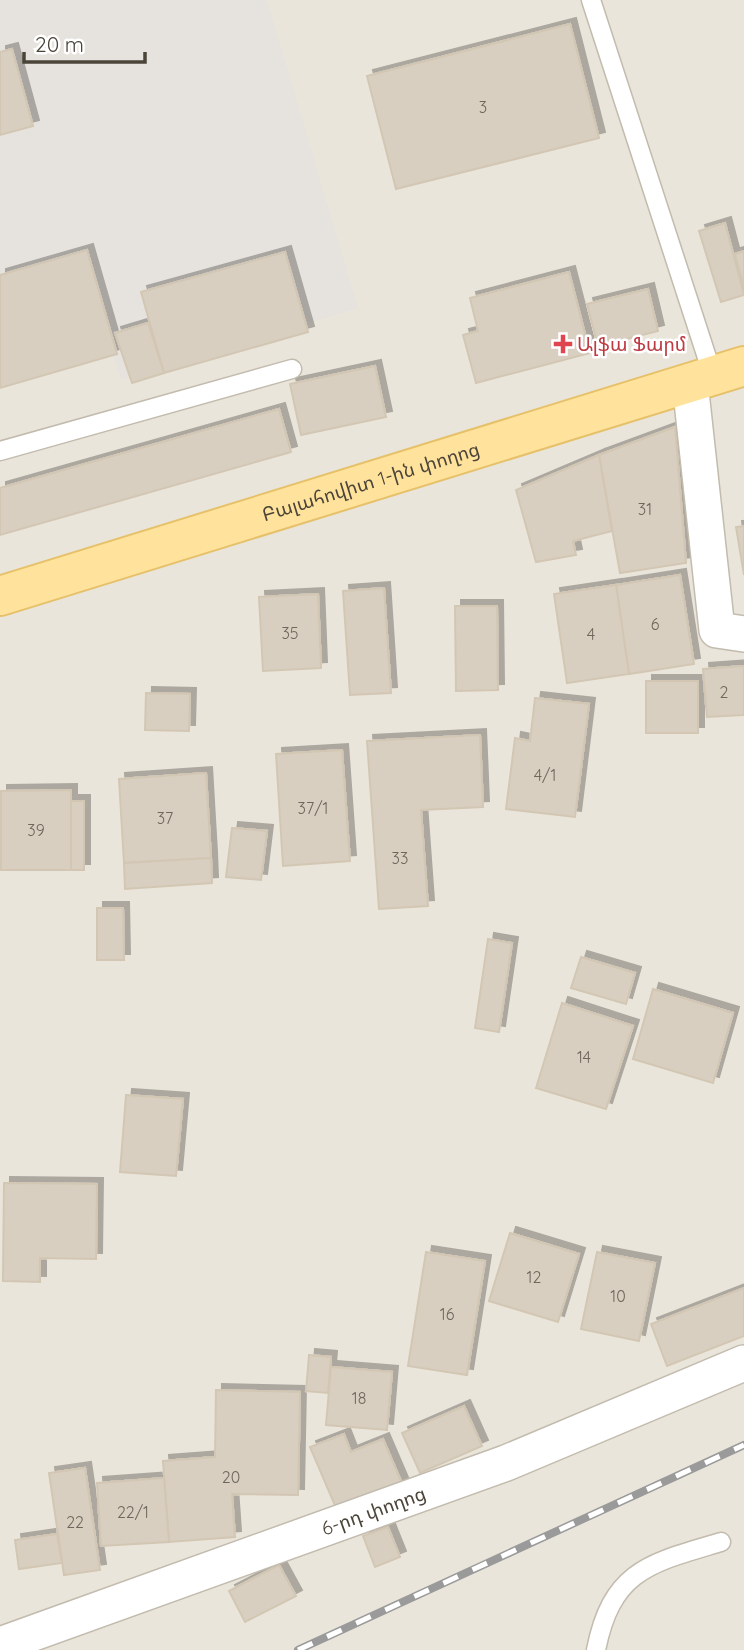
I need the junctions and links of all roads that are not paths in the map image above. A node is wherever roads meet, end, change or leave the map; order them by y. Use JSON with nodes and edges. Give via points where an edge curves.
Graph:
{"nodes":[{"id":1,"x":591,"y":0,"type":"edge"},
{"id":2,"x":292,"y":369,"type":"dead end"},
{"id":3,"x":716,"y":375,"type":"edge"},
{"id":4,"x":0,"y":451,"type":"edge"},
{"id":5,"x":0,"y":597,"type":"edge"},
{"id":6,"x":744,"y":634,"type":"edge"},
{"id":7,"x":744,"y":1363,"type":"edge"},
{"id":8,"x":721,"y":1542,"type":"dead end"},
{"id":9,"x":0,"y":1644,"type":"edge"},
{"id":10,"x":596,"y":1650,"type":"edge"}],
"edges":[{"from":1,"to":3,"type":"lane"},
{"from":2,"to":4,"type":"lane"},
{"from":3,"to":5,"type":"main road","name":"Բալահովիտ 1-ին փողոց"},
{"from":3,"to":6,"type":"street","via":[[717,630]]},
{"from":7,"to":9,"type":"street","name":"6-րդ փողոց","via":[[506,1462]]},
{"from":8,"to":10,"type":"lane","via":[[652,1563],[613,1596]]}]}
